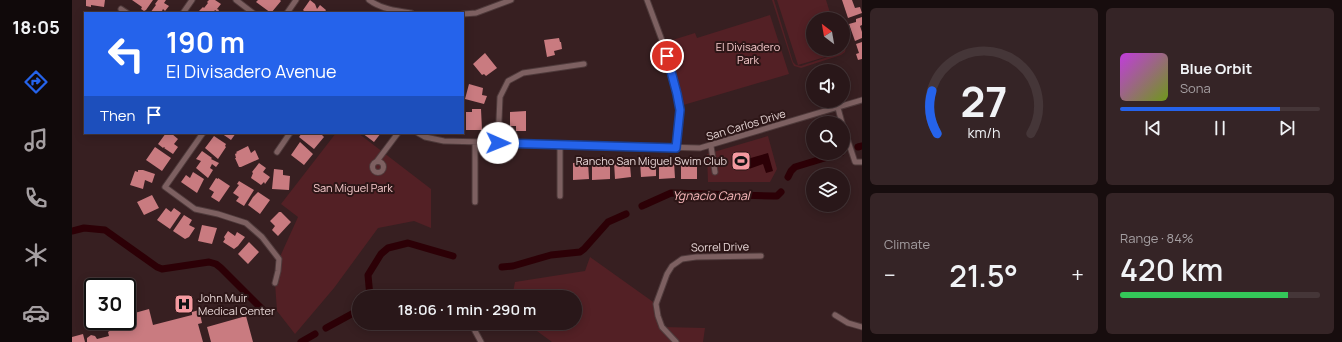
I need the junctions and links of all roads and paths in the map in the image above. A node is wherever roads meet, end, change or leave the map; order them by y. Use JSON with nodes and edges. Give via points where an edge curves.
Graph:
{"nodes":[{"id":1,"x":192,"y":0,"type":"edge"},
{"id":2,"x":236,"y":0,"type":"edge"},
{"id":3,"x":296,"y":0,"type":"edge"},
{"id":4,"x":369,"y":0,"type":"edge"},
{"id":5,"x":511,"y":0,"type":"edge"},
{"id":6,"x":647,"y":0,"type":"edge"},
{"id":7,"x":121,"y":9,"type":"dead end"},
{"id":8,"x":126,"y":12,"type":"edge"},
{"id":9,"x":184,"y":12,"type":"edge"},
{"id":10,"x":252,"y":12,"type":"edge"},
{"id":11,"x":287,"y":12,"type":"edge"},
{"id":12,"x":404,"y":12,"type":"edge"},
{"id":13,"x":464,"y":14,"type":"edge"},
{"id":14,"x":584,"y":64,"type":"dead end"},
{"id":15,"x":862,"y":100,"type":"edge"},
{"id":16,"x":850,"y":104,"type":"edge"},
{"id":17,"x":838,"y":108,"type":"joint"},
{"id":18,"x":840,"y":116,"type":"edge"},
{"id":19,"x":202,"y":134,"type":"edge"},
{"id":20,"x":289,"y":134,"type":"edge"},
{"id":21,"x":397,"y":134,"type":"edge"},
{"id":22,"x":420,"y":134,"type":"edge"},
{"id":23,"x":475,"y":142,"type":"junction"},
{"id":24,"x":498,"y":143,"type":"junction"},
{"id":25,"x":560,"y":144,"type":"junction"},
{"id":26,"x":711,"y":146,"type":"junction"},
{"id":27,"x":850,"y":147,"type":"edge"},
{"id":28,"x":676,"y":148,"type":"junction"},
{"id":29,"x":277,"y":152,"type":"dead end"},
{"id":30,"x":377,"y":161,"type":"dead end"},
{"id":31,"x":862,"y":162,"type":"edge"},
{"id":32,"x":715,"y":172,"type":"dead end"},
{"id":33,"x":560,"y":196,"type":"dead end"},
{"id":34,"x":475,"y":202,"type":"dead end"},
{"id":35,"x":761,"y":256,"type":"dead end"},
{"id":36,"x":275,"y":283,"type":"dead end"},
{"id":37,"x":835,"y":315,"type":"dead end"},
{"id":38,"x":862,"y":327,"type":"edge"},
{"id":39,"x":475,"y":331,"type":"dead end"},
{"id":40,"x":481,"y":342,"type":"edge"},
{"id":41,"x":676,"y":342,"type":"edge"}],
"edges":[{"from":1,"to":9,"type":"street"},
{"from":2,"to":10,"type":"street"},
{"from":3,"to":11,"type":"street"},
{"from":4,"to":12,"type":"street","via":[[391,10]]},
{"from":5,"to":13,"type":"street","via":[[476,13]]},
{"from":6,"to":28,"type":"street","via":[[663,43],[677,94],[680,110]]},
{"from":7,"to":8,"type":"street"},
{"from":14,"to":24,"type":"street","via":[[523,73],[508,81],[500,97]]},
{"from":15,"to":16,"type":"street","name":"San Carlos Drive"},
{"from":17,"to":18,"type":"street"},
{"from":17,"to":26,"type":"street","name":"San Carlos Drive"},
{"from":19,"to":36,"type":"street","via":[[165,187],[195,209],[246,223],[262,237],[279,259]]},
{"from":20,"to":29,"type":"street"},
{"from":21,"to":30,"type":"street"},
{"from":22,"to":23,"type":"street","name":"San Carlos Drive","via":[[434,140]]},
{"from":23,"to":24,"type":"street","name":"San Carlos Drive"},
{"from":23,"to":34,"type":"street"},
{"from":24,"to":25,"type":"street","name":"San Carlos Drive"},
{"from":25,"to":28,"type":"street","name":"San Carlos Drive"},
{"from":25,"to":33,"type":"street"},
{"from":26,"to":28,"type":"street","name":"San Carlos Drive"},
{"from":26,"to":32,"type":"street"},
{"from":27,"to":31,"type":"street","via":[[855,162]]},
{"from":35,"to":41,"type":"street","name":"Sorrel Drive","via":[[696,257],[682,259],[672,266],[656,304],[662,327]]},
{"from":37,"to":38,"type":"street","via":[[848,323]]},
{"from":39,"to":40,"type":"street"}]}
